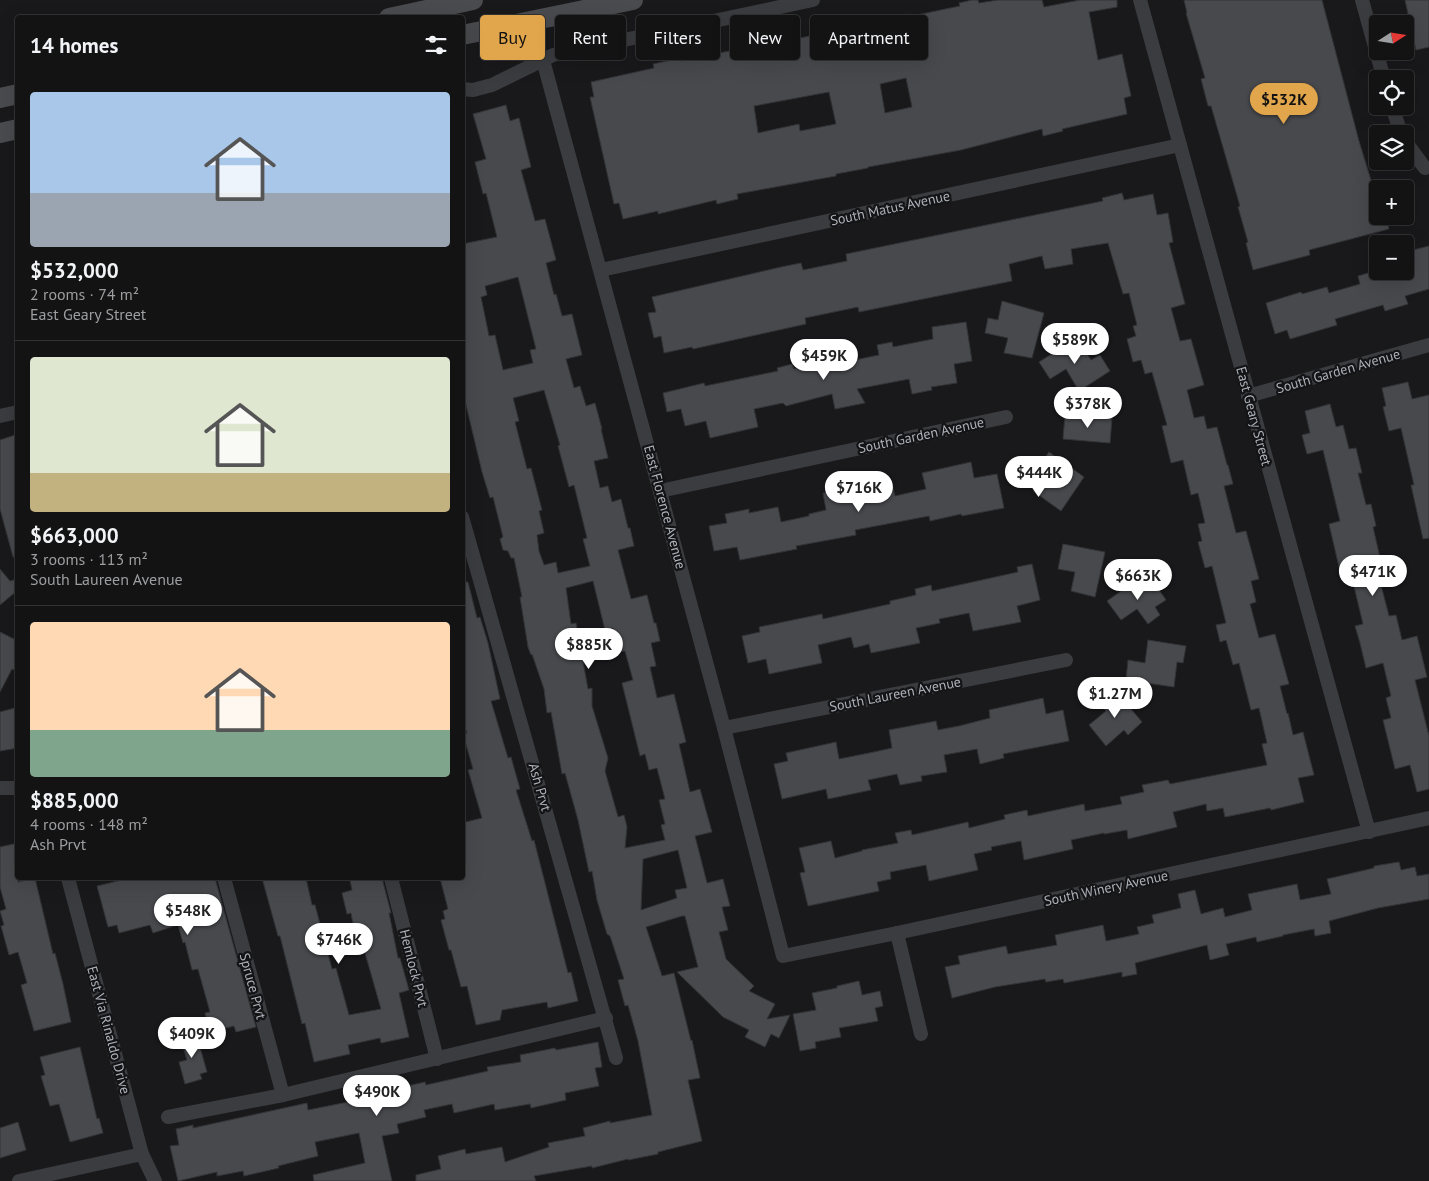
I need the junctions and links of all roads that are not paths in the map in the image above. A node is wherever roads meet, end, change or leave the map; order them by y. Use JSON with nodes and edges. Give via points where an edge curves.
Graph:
{"nodes":[{"id":1,"x":473,"y":0,"type":"edge"},
{"id":2,"x":634,"y":0,"type":"edge"},
{"id":3,"x":813,"y":0,"type":"edge"},
{"id":4,"x":1140,"y":0,"type":"edge"},
{"id":5,"x":1362,"y":0,"type":"edge"},
{"id":6,"x":424,"y":9,"type":"edge"},
{"id":7,"x":401,"y":15,"type":"edge"},
{"id":8,"x":465,"y":34,"type":"edge"},
{"id":9,"x":545,"y":59,"type":"edge"},
{"id":10,"x":543,"y":60,"type":"joint"},
{"id":11,"x":1381,"y":70,"type":"edge"},
{"id":12,"x":465,"y":89,"type":"edge"},
{"id":13,"x":15,"y":95,"type":"edge"},
{"id":14,"x":0,"y":98,"type":"edge"},
{"id":15,"x":15,"y":130,"type":"edge"},
{"id":16,"x":0,"y":133,"type":"edge"},
{"id":17,"x":1180,"y":146,"type":"junction"},
{"id":18,"x":1414,"y":153,"type":"edge"},
{"id":19,"x":1425,"y":168,"type":"dead end"},
{"id":20,"x":601,"y":270,"type":"junction"},
{"id":21,"x":1429,"y":345,"type":"edge"},
{"id":22,"x":1248,"y":396,"type":"junction"},
{"id":23,"x":15,"y":413,"type":"edge"},
{"id":24,"x":0,"y":416,"type":"edge"},
{"id":25,"x":1006,"y":417,"type":"dead end"},
{"id":26,"x":660,"y":491,"type":"junction"},
{"id":27,"x":465,"y":527,"type":"edge"},
{"id":28,"x":1066,"y":660,"type":"dead end"},
{"id":29,"x":724,"y":728,"type":"junction"},
{"id":30,"x":0,"y":788,"type":"edge"},
{"id":31,"x":15,"y":788,"type":"edge"},
{"id":32,"x":1429,"y":818,"type":"edge"},
{"id":33,"x":1369,"y":832,"type":"junction"},
{"id":34,"x":69,"y":880,"type":"edge"},
{"id":35,"x":225,"y":880,"type":"edge"},
{"id":36,"x":392,"y":880,"type":"edge"},
{"id":37,"x":897,"y":932,"type":"junction"},
{"id":38,"x":783,"y":956,"type":"joint"},
{"id":39,"x":606,"y":1018,"type":"junction"},
{"id":40,"x":921,"y":1034,"type":"dead end"},
{"id":41,"x":616,"y":1058,"type":"dead end"},
{"id":42,"x":437,"y":1059,"type":"junction"},
{"id":43,"x":283,"y":1095,"type":"junction"},
{"id":44,"x":168,"y":1117,"type":"dead end"},
{"id":45,"x":142,"y":1154,"type":"junction"},
{"id":46,"x":19,"y":1181,"type":"edge"},
{"id":47,"x":155,"y":1181,"type":"edge"}],
"edges":[{"from":1,"to":6,"type":"main road"},
{"from":2,"to":8,"type":"main road"},
{"from":3,"to":9,"type":"street"},
{"from":4,"to":17,"type":"street","name":"East Geary Street"},
{"from":5,"to":11,"type":"street"},
{"from":6,"to":7,"type":"main road"},
{"from":10,"to":12,"type":"street","via":[[492,85]]},
{"from":10,"to":20,"type":"street","name":"East Florence Avenue"},
{"from":13,"to":14,"type":"main road"},
{"from":15,"to":16,"type":"main road"},
{"from":17,"to":20,"type":"street","name":"South Matus Avenue"},
{"from":17,"to":22,"type":"street","name":"East Geary Street"},
{"from":18,"to":19,"type":"street"},
{"from":20,"to":26,"type":"street","name":"East Florence Avenue"},
{"from":21,"to":22,"type":"street","name":"South Garden Avenue"},
{"from":22,"to":33,"type":"street","name":"East Geary Street"},
{"from":23,"to":24,"type":"street"},
{"from":25,"to":26,"type":"street","name":"South Garden Avenue"},
{"from":26,"to":29,"type":"street","name":"East Florence Avenue"},
{"from":27,"to":39,"type":"street","name":"Ash Prvt"},
{"from":28,"to":29,"type":"street","name":"South Laureen Avenue"},
{"from":29,"to":38,"type":"street","name":"East Florence Avenue"},
{"from":30,"to":31,"type":"street"},
{"from":32,"to":33,"type":"street","name":"South Winery Avenue"},
{"from":33,"to":37,"type":"street","name":"South Winery Avenue"},
{"from":34,"to":45,"type":"street","name":"East Via Rinaldo Drive"},
{"from":35,"to":43,"type":"street","name":"Spruce Prvt"},
{"from":36,"to":42,"type":"street","name":"Hemlock Prvt"},
{"from":37,"to":38,"type":"street","name":"South Winery Avenue"},
{"from":37,"to":40,"type":"street"},
{"from":39,"to":41,"type":"street","name":"Ash Prvt"},
{"from":39,"to":42,"type":"street"},
{"from":42,"to":43,"type":"street"},
{"from":43,"to":44,"type":"street"},
{"from":45,"to":46,"type":"street"},
{"from":45,"to":47,"type":"street","name":"East Via Rinaldo Drive"}]}
